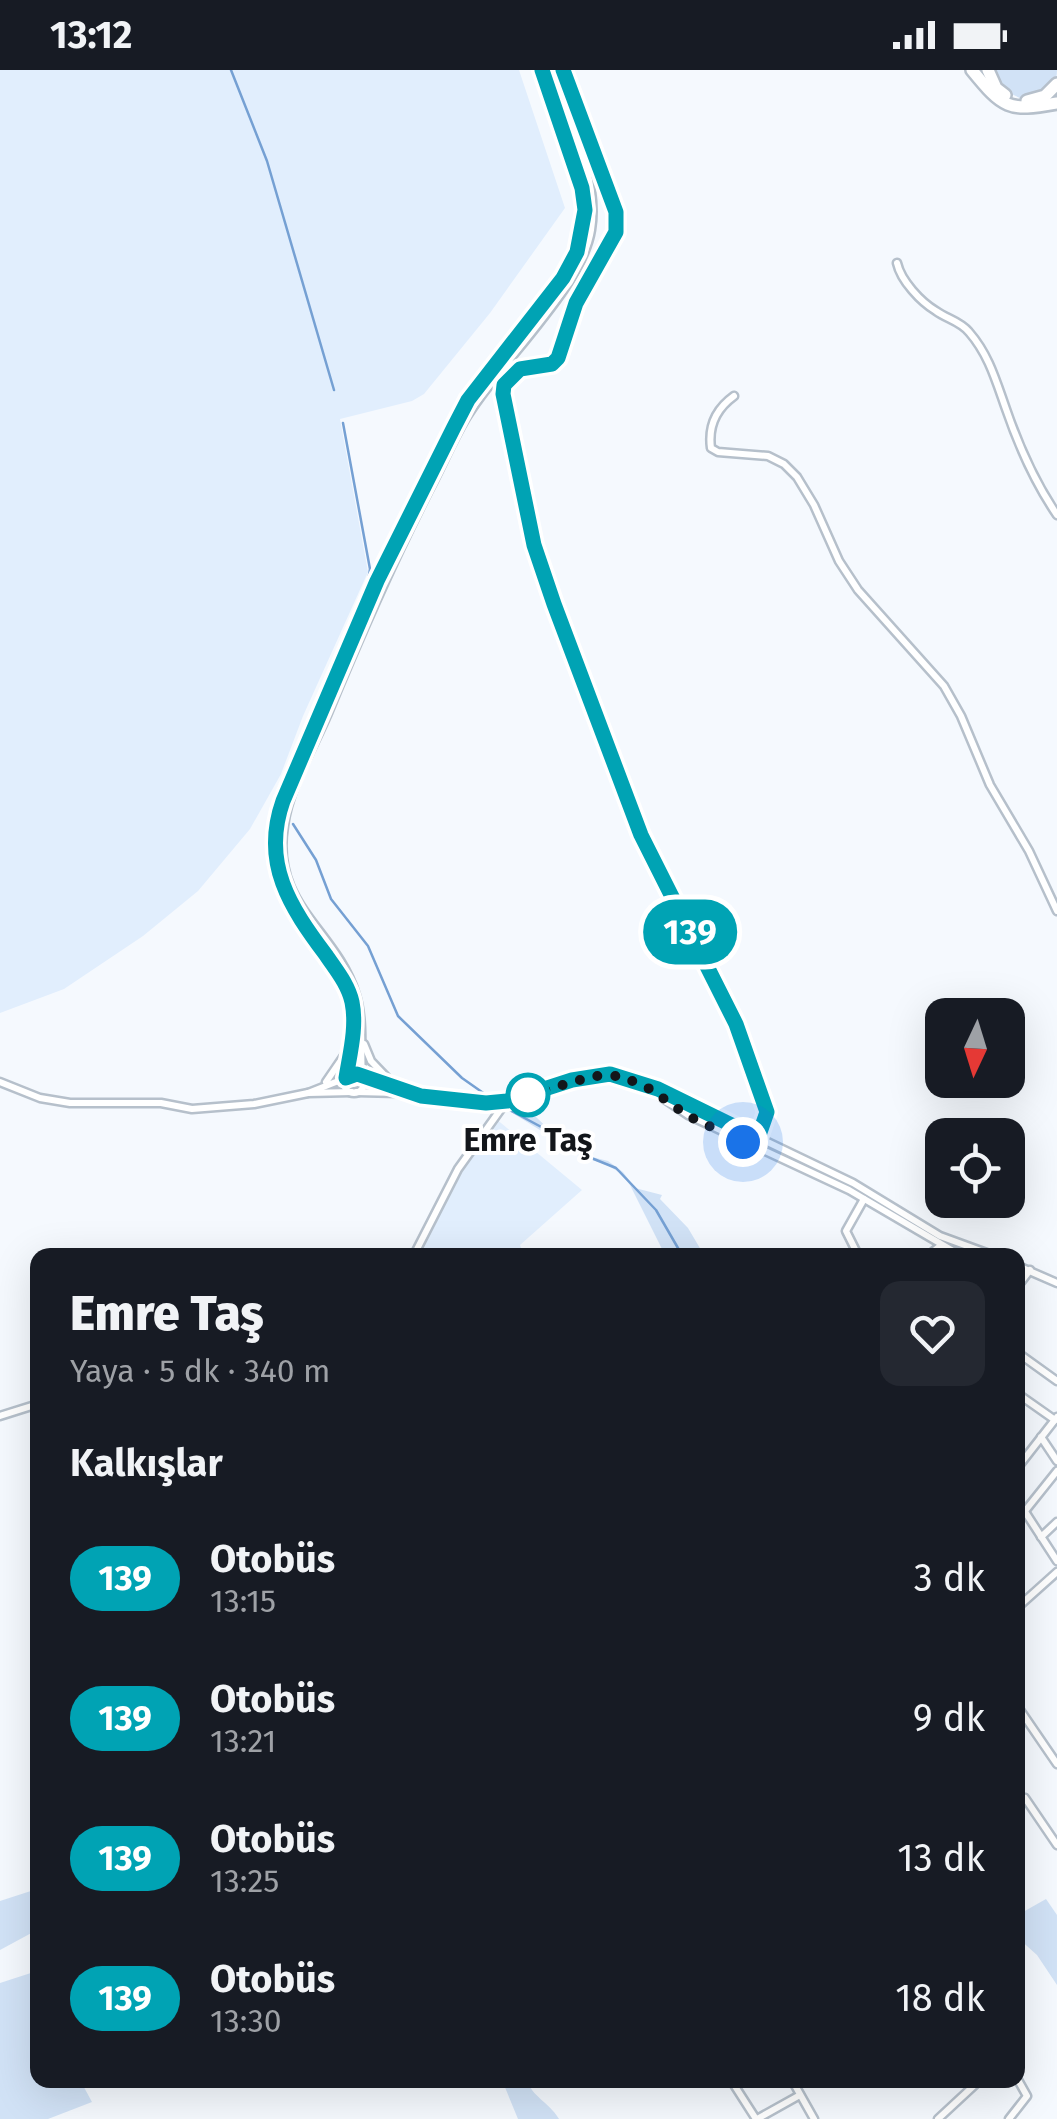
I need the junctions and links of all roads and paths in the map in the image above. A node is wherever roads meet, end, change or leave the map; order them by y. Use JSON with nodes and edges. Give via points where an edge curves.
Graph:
{"nodes":[{"id":1,"x":546,"y":70,"type":"edge"},
{"id":2,"x":563,"y":70,"type":"edge"},
{"id":3,"x":972,"y":70,"type":"edge"},
{"id":4,"x":988,"y":70,"type":"edge"},
{"id":5,"x":1057,"y":84,"type":"edge"},
{"id":6,"x":1057,"y":102,"type":"edge"},
{"id":7,"x":897,"y":264,"type":"dead end"},
{"id":8,"x":734,"y":396,"type":"dead end"},
{"id":9,"x":1057,"y":515,"type":"edge"},
{"id":10,"x":1057,"y":911,"type":"edge"},
{"id":11,"x":360,"y":1034,"type":"junction"},
{"id":12,"x":352,"y":1041,"type":"junction"},
{"id":13,"x":346,"y":1078,"type":"junction"},
{"id":14,"x":362,"y":1078,"type":"junction"},
{"id":15,"x":0,"y":1082,"type":"edge"},
{"id":16,"x":324,"y":1084,"type":"junction"},
{"id":17,"x":399,"y":1089,"type":"junction"},
{"id":18,"x":650,"y":1089,"type":"junction"},
{"id":19,"x":354,"y":1092,"type":"junction"},
{"id":20,"x":308,"y":1094,"type":"junction"},
{"id":21,"x":421,"y":1096,"type":"junction"},
{"id":22,"x":507,"y":1101,"type":"junction"},
{"id":23,"x":758,"y":1138,"type":"junction"},
{"id":24,"x":864,"y":1200,"type":"junction"},
{"id":25,"x":940,"y":1246,"type":"junction"},
{"id":26,"x":418,"y":1248,"type":"edge"},
{"id":27,"x":854,"y":1248,"type":"edge"},
{"id":28,"x":937,"y":1248,"type":"edge"},
{"id":29,"x":944,"y":1248,"type":"edge"},
{"id":30,"x":973,"y":1248,"type":"edge"},
{"id":31,"x":1025,"y":1268,"type":"edge"},
{"id":32,"x":1030,"y":1270,"type":"junction"},
{"id":33,"x":1025,"y":1277,"type":"edge"},
{"id":34,"x":1057,"y":1283,"type":"edge"},
{"id":35,"x":1025,"y":1358,"type":"edge"},
{"id":36,"x":1057,"y":1380,"type":"edge"},
{"id":37,"x":1025,"y":1402,"type":"edge"},
{"id":38,"x":30,"y":1407,"type":"edge"},
{"id":39,"x":0,"y":1416,"type":"edge"},
{"id":40,"x":1056,"y":1419,"type":"edge"},
{"id":41,"x":1041,"y":1437,"type":"junction"},
{"id":42,"x":1025,"y":1458,"type":"edge"},
{"id":43,"x":1057,"y":1461,"type":"edge"},
{"id":44,"x":1057,"y":1471,"type":"edge"},
{"id":45,"x":1025,"y":1511,"type":"joint"},
{"id":46,"x":1057,"y":1522,"type":"edge"},
{"id":47,"x":1041,"y":1537,"type":"junction"},
{"id":48,"x":1057,"y":1562,"type":"edge"},
{"id":49,"x":1057,"y":1572,"type":"edge"},
{"id":50,"x":1025,"y":1601,"type":"edge"},
{"id":51,"x":1025,"y":1717,"type":"edge"},
{"id":52,"x":1057,"y":1764,"type":"edge"},
{"id":53,"x":1026,"y":1798,"type":"dead end"},
{"id":54,"x":1057,"y":1845,"type":"edge"},
{"id":55,"x":736,"y":2088,"type":"edge"},
{"id":56,"x":796,"y":2088,"type":"edge"},
{"id":57,"x":971,"y":2088,"type":"edge"},
{"id":58,"x":1023,"y":2088,"type":"edge"},
{"id":59,"x":800,"y":2096,"type":"junction"},
{"id":60,"x":757,"y":2119,"type":"edge"},
{"id":61,"x":814,"y":2119,"type":"edge"},
{"id":62,"x":938,"y":2119,"type":"edge"},
{"id":63,"x":1008,"y":2119,"type":"edge"}],
"edges":[{"from":1,"to":11,"type":"street","via":[[590,186],[586,248],[571,278],[465,419],[383,581],[284,822],[288,885],[348,977]]},
{"from":1,"to":12,"type":"street","via":[[582,188],[577,252],[468,400],[377,581],[278,817],[275,862],[282,886],[342,978],[351,998]]},
{"from":2,"to":23,"type":"street","via":[[616,212],[616,232],[576,303],[558,358],[520,369],[503,394],[534,545],[554,604],[641,835],[736,1024],[767,1112]]},
{"from":3,"to":6,"type":"highway","via":[[1011,106]]},
{"from":4,"to":5,"type":"highway","via":[[996,88],[1014,100],[1045,96]]},
{"from":7,"to":9,"type":"street","via":[[926,304],[968,331],[984,354]]},
{"from":8,"to":10,"type":"street","via":[[714,416],[711,448],[768,456],[797,477],[858,590],[944,686]]},
{"from":11,"to":14,"type":"street"},
{"from":11,"to":17,"type":"street","via":[[371,1061]]},
{"from":12,"to":13,"type":"street"},
{"from":12,"to":16,"type":"street"},
{"from":13,"to":14,"type":"street"},
{"from":13,"to":16,"type":"street"},
{"from":13,"to":19,"type":"street","via":[[345,1087]]},
{"from":14,"to":17,"type":"street"},
{"from":14,"to":19,"type":"street","via":[[363,1087]]},
{"from":15,"to":20,"type":"street","via":[[70,1103],[192,1108]]},
{"from":16,"to":20,"type":"street"},
{"from":17,"to":21,"type":"street"},
{"from":18,"to":22,"type":"street","via":[[621,1076],[594,1076]]},
{"from":18,"to":23,"type":"street"},
{"from":18,"to":24,"type":"street","via":[[688,1116]]},
{"from":19,"to":20,"type":"street"},
{"from":19,"to":21,"type":"street"},
{"from":21,"to":22,"type":"street"},
{"from":22,"to":26,"type":"street","via":[[458,1169]]},
{"from":23,"to":30,"type":"street"},
{"from":24,"to":25,"type":"street"},
{"from":24,"to":27,"type":"street","via":[[846,1231]]},
{"from":25,"to":28,"type":"street"},
{"from":25,"to":29,"type":"street"},
{"from":31,"to":32,"type":"street"},
{"from":32,"to":33,"type":"street"},
{"from":32,"to":34,"type":"street"},
{"from":35,"to":36,"type":"street"},
{"from":37,"to":40,"type":"street"},
{"from":38,"to":39,"type":"street"},
{"from":40,"to":41,"type":"street"},
{"from":41,"to":42,"type":"street"},
{"from":41,"to":43,"type":"street"},
{"from":44,"to":45,"type":"street"},
{"from":45,"to":47,"type":"street"},
{"from":46,"to":47,"type":"street"},
{"from":47,"to":48,"type":"street"},
{"from":49,"to":50,"type":"street"},
{"from":51,"to":52,"type":"street"},
{"from":53,"to":54,"type":"street"},
{"from":55,"to":60,"type":"street"},
{"from":56,"to":59,"type":"street"},
{"from":57,"to":62,"type":"street"},
{"from":58,"to":63,"type":"street","via":[[1028,2096]]},
{"from":59,"to":60,"type":"street"},
{"from":59,"to":61,"type":"street"}]}
